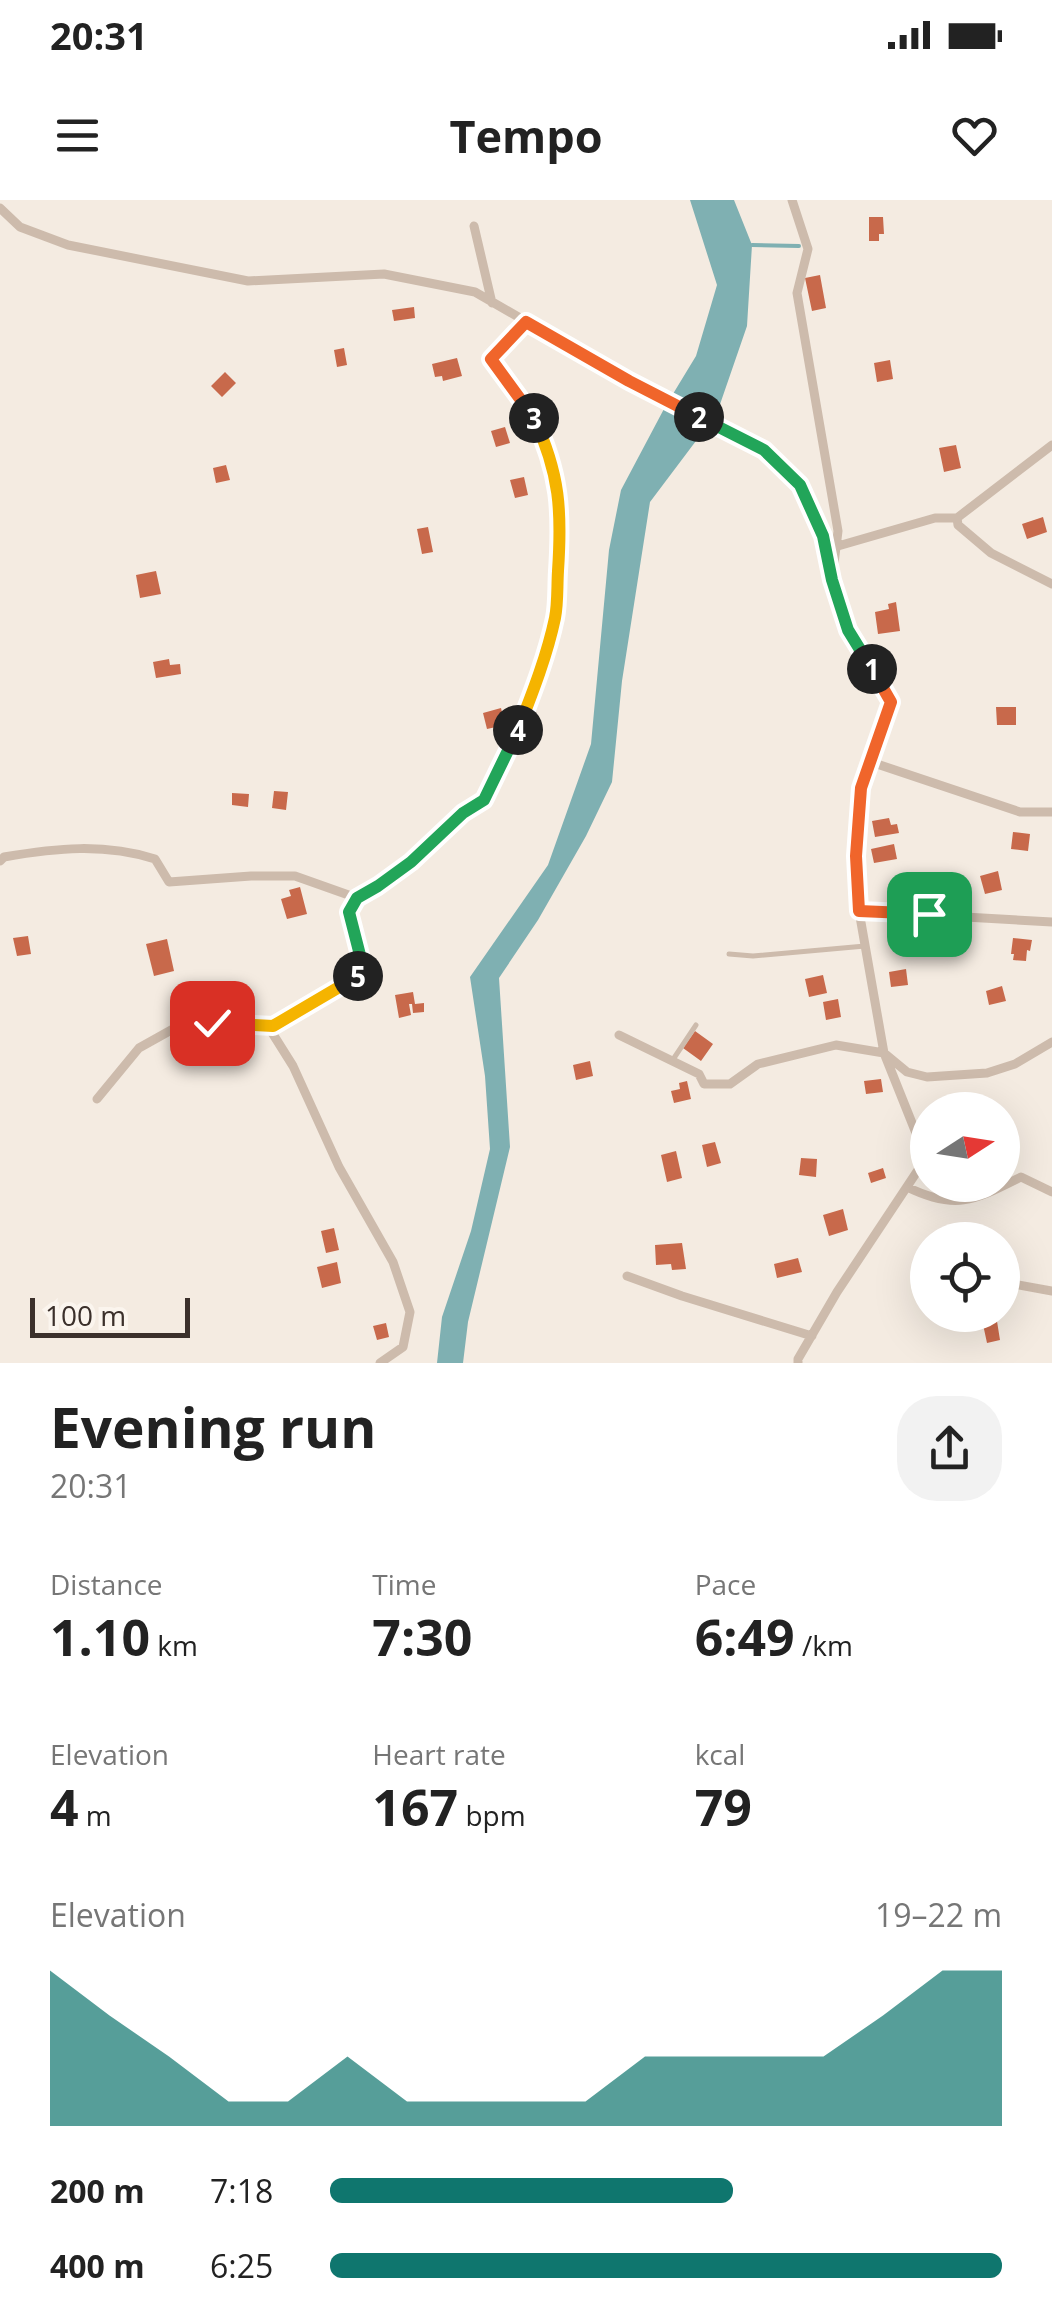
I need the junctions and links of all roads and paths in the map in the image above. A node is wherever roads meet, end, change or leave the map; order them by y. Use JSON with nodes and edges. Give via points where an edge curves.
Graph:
{"nodes":[{"id":1,"x":792,"y":200,"type":"edge"},
{"id":2,"x":0,"y":208,"type":"edge"},
{"id":3,"x":474,"y":226,"type":"dead end"},
{"id":4,"x":492,"y":302,"type":"junction"},
{"id":5,"x":526,"y":322,"type":"junction"},
{"id":6,"x":1052,"y":445,"type":"edge"},
{"id":7,"x":957,"y":522,"type":"junction"},
{"id":8,"x":838,"y":546,"type":"junction"},
{"id":9,"x":832,"y":580,"type":"junction"},
{"id":10,"x":1052,"y":584,"type":"edge"},
{"id":11,"x":871,"y":762,"type":"junction"},
{"id":12,"x":1052,"y":812,"type":"edge"},
{"id":13,"x":0,"y":862,"type":"edge"},
{"id":14,"x":357,"y":898,"type":"junction"},
{"id":15,"x":859,"y":911,"type":"junction"},
{"id":16,"x":1052,"y":922,"type":"edge"},
{"id":17,"x":865,"y":946,"type":"junction"},
{"id":18,"x":729,"y":954,"type":"dead end"},
{"id":19,"x":273,"y":1026,"type":"junction"},
{"id":20,"x":696,"y":1026,"type":"dead end"},
{"id":21,"x":620,"y":1035,"type":"dead end"},
{"id":22,"x":1052,"y":1042,"type":"edge"},
{"id":23,"x":884,"y":1054,"type":"junction"},
{"id":24,"x":672,"y":1061,"type":"junction"},
{"id":25,"x":98,"y":1099,"type":"dead end"},
{"id":26,"x":907,"y":1187,"type":"junction"},
{"id":27,"x":1052,"y":1192,"type":"edge"},
{"id":28,"x":626,"y":1276,"type":"dead end"},
{"id":29,"x":1020,"y":1286,"type":"edge"},
{"id":30,"x":1052,"y":1292,"type":"edge"},
{"id":31,"x":812,"y":1336,"type":"junction"},
{"id":32,"x":380,"y":1363,"type":"edge"},
{"id":33,"x":798,"y":1363,"type":"edge"}],
"edges":[{"from":1,"to":8,"type":"street","via":[[808,249],[798,294]]},
{"from":2,"to":4,"type":"street","via":[[20,228],[68,245],[248,281],[384,274],[475,292]]},
{"from":3,"to":4,"type":"street"},
{"from":4,"to":5,"type":"street"},
{"from":5,"to":9,"type":"street","via":[[764,450],[800,485],[823,536]]},
{"from":5,"to":14,"type":"street","via":[[491,359],[531,412],[556,481],[562,526],[555,616],[538,676],[484,800]]},
{"from":6,"to":7,"type":"street"},
{"from":7,"to":8,"type":"street","via":[[935,518]]},
{"from":7,"to":10,"type":"street","via":[[991,553]]},
{"from":8,"to":9,"type":"street"},
{"from":9,"to":11,"type":"street","via":[[848,630],[891,702]]},
{"from":11,"to":12,"type":"street","via":[[1020,812]]},
{"from":11,"to":15,"type":"street","via":[[861,788]]},
{"from":13,"to":14,"type":"street","via":[[54,848],[115,849],[155,858],[169,882],[295,876]]},
{"from":14,"to":19,"type":"street","via":[[349,912],[361,974]]},
{"from":15,"to":16,"type":"street"},
{"from":15,"to":17,"type":"street"},
{"from":17,"to":18,"type":"lane"},
{"from":17,"to":23,"type":"street"},
{"from":19,"to":25,"type":"street","via":[[173,1029],[139,1048]]},
{"from":19,"to":32,"type":"street","via":[[393,1262],[410,1312],[403,1347]]},
{"from":20,"to":24,"type":"lane"},
{"from":21,"to":24,"type":"street"},
{"from":22,"to":23,"type":"street","via":[[1015,1064],[958,1076],[907,1072]]},
{"from":23,"to":24,"type":"street","via":[[836,1045],[758,1064],[730,1084],[704,1084],[699,1074]]},
{"from":23,"to":26,"type":"street","via":[[926,1158]]},
{"from":26,"to":27,"type":"street","via":[[933,1199],[961,1200],[1022,1177]]},
{"from":26,"to":31,"type":"street"},
{"from":28,"to":31,"type":"street"},
{"from":29,"to":30,"type":"street"},
{"from":31,"to":33,"type":"street"}]}
